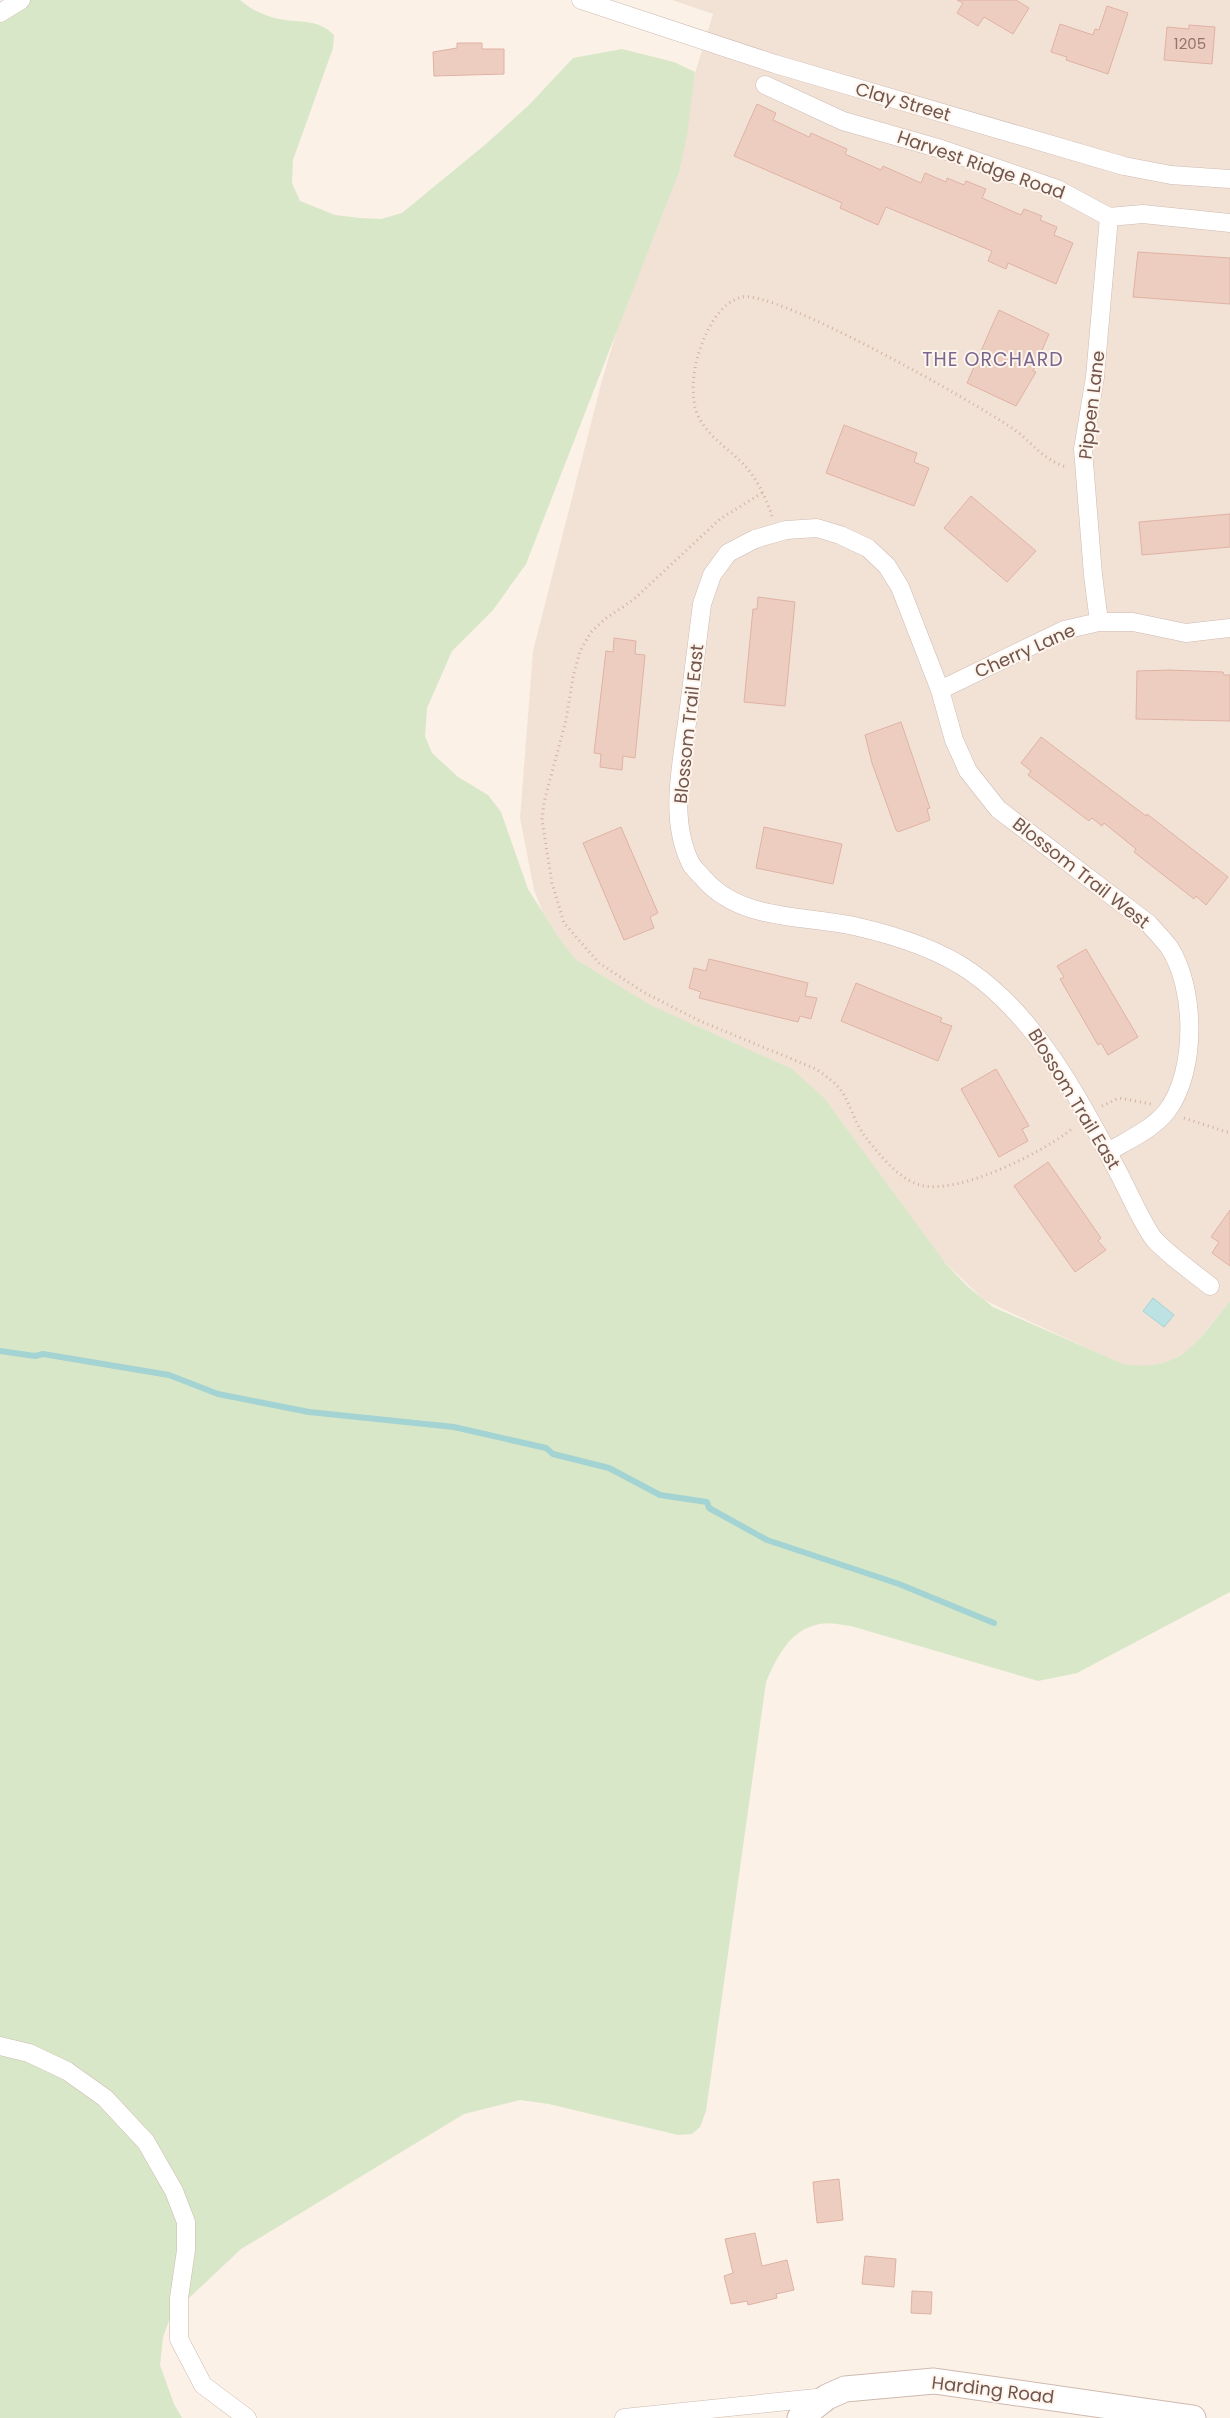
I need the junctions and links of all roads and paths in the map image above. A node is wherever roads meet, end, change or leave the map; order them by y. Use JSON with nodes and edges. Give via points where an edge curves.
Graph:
{"nodes":[{"id":1,"x":21,"y":0,"type":"edge"},
{"id":2,"x":581,"y":0,"type":"edge"},
{"id":3,"x":0,"y":13,"type":"edge"},
{"id":4,"x":765,"y":85,"type":"dead end"},
{"id":5,"x":1230,"y":179,"type":"edge"},
{"id":6,"x":1109,"y":217,"type":"junction"},
{"id":7,"x":1230,"y":223,"type":"edge"},
{"id":8,"x":1084,"y":469,"type":"junction"},
{"id":9,"x":777,"y":532,"type":"junction"},
{"id":10,"x":1099,"y":622,"type":"junction"},
{"id":11,"x":1230,"y":628,"type":"edge"},
{"id":12,"x":940,"y":690,"type":"junction"},
{"id":13,"x":1108,"y":1152,"type":"junction"},
{"id":14,"x":1210,"y":1286,"type":"dead end"},
{"id":15,"x":0,"y":2046,"type":"edge"},
{"id":16,"x":827,"y":2397,"type":"junction"},
{"id":17,"x":247,"y":2418,"type":"edge"},
{"id":18,"x":624,"y":2418,"type":"edge"},
{"id":19,"x":800,"y":2418,"type":"edge"},
{"id":20,"x":1193,"y":2418,"type":"edge"}],
"edges":[{"from":1,"to":3,"type":"street"},
{"from":2,"to":5,"type":"street","name":"Clay Street","via":[[775,64],[1115,164],[1171,175]]},
{"from":4,"to":6,"type":"street","name":"Harvest Ridge Road","via":[[843,121],[941,149],[1057,189]]},
{"from":6,"to":7,"type":"street","via":[[1143,214]]},
{"from":6,"to":8,"type":"street","name":"Pippen Lane","via":[[1096,377],[1083,449]]},
{"from":8,"to":9,"type":"path","via":[[1054,464],[997,418],[859,340],[763,298],[742,297],[726,304],[712,322],[701,345],[694,370],[696,408],[705,427],[747,468],[770,508]]},
{"from":8,"to":10,"type":"street","name":"Pippen Lane"},
{"from":9,"to":12,"type":"street","name":"Blossom Trail East","via":[[816,528],[840,535],[868,548],[887,566],[900,587]]},
{"from":9,"to":13,"type":"street","name":"Blossom Trail East","via":[[728,553],[712,575],[702,604],[678,800],[681,833],[692,865],[711,887],[740,906],[897,937],[936,952],[970,971],[1007,1001],[1036,1032]]},
{"from":10,"to":11,"type":"street","name":"Cherry Lane","via":[[1133,622],[1186,633]]},
{"from":10,"to":12,"type":"street","name":"Cherry Lane","via":[[1064,630]]},
{"from":12,"to":13,"type":"street","name":"Blossom Trail West","via":[[954,740],[968,771],[998,809],[1149,924],[1169,948],[1184,984],[1190,1028],[1187,1062],[1177,1093],[1155,1123]]},
{"from":13,"to":14,"type":"street","name":"Blossom Trail East","via":[[1154,1238]]},
{"from":15,"to":17,"type":"street","via":[[28,2053],[67,2071],[105,2098],[146,2142],[174,2191],[186,2222],[179,2339],[203,2385]]},
{"from":16,"to":18,"type":"street"},
{"from":16,"to":19,"type":"main road","name":"Harding Road"},
{"from":16,"to":20,"type":"main road","name":"Harding Road","via":[[846,2389],[934,2381]]}]}
